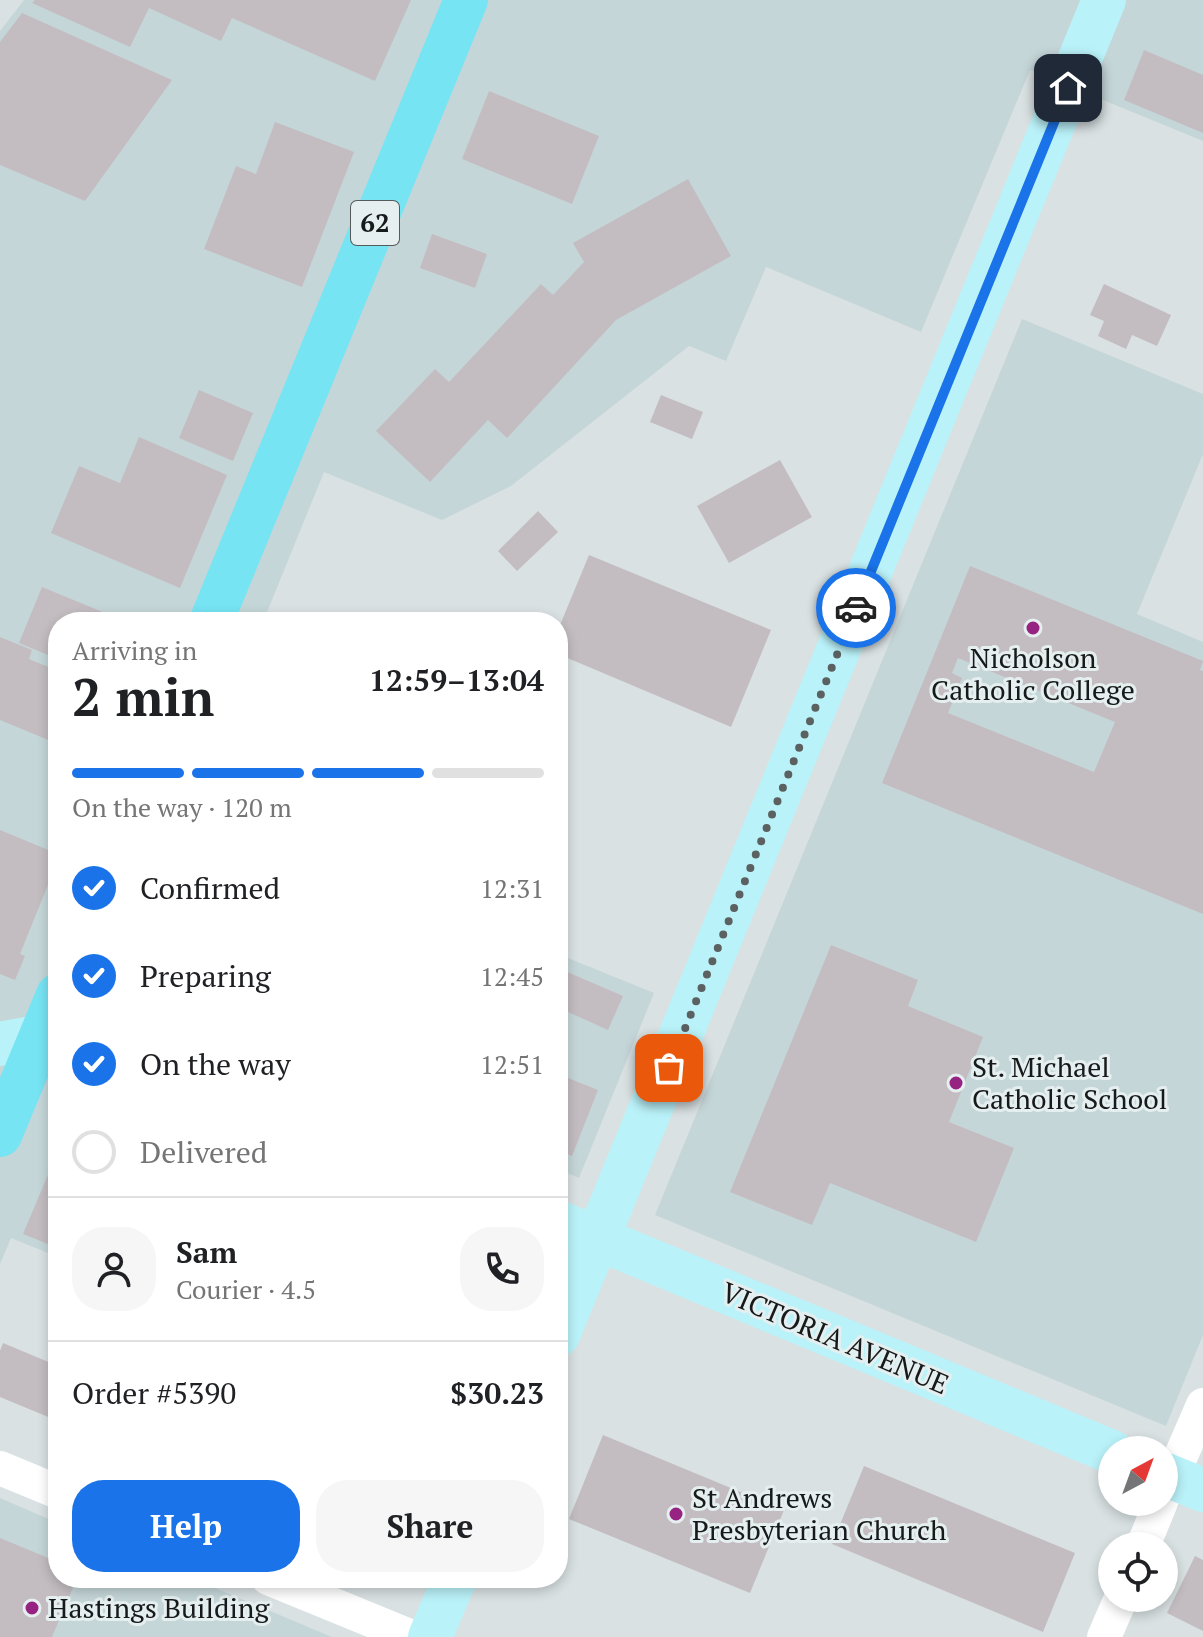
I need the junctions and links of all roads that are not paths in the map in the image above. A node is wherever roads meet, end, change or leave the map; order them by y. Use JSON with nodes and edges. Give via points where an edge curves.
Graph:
{"nodes":[{"id":1,"x":466,"y":0,"type":"edge"},
{"id":2,"x":1104,"y":0,"type":"edge"},
{"id":3,"x":215,"y":612,"type":"edge"},
{"id":4,"x":48,"y":1012,"type":"edge"},
{"id":5,"x":33,"y":1038,"type":"edge"},
{"id":6,"x":0,"y":1135,"type":"edge"},
{"id":7,"x":568,"y":1226,"type":"edge"},
{"id":8,"x":599,"y":1239,"type":"junction"},
{"id":9,"x":568,"y":1312,"type":"edge"},
{"id":10,"x":1203,"y":1405,"type":"edge"},
{"id":11,"x":1098,"y":1446,"type":"edge"},
{"id":12,"x":0,"y":1468,"type":"edge"},
{"id":13,"x":1178,"y":1474,"type":"edge"},
{"id":14,"x":48,"y":1488,"type":"edge"},
{"id":15,"x":292,"y":1588,"type":"edge"},
{"id":16,"x":451,"y":1588,"type":"edge"},
{"id":17,"x":1115,"y":1612,"type":"edge"},
{"id":18,"x":412,"y":1637,"type":"edge"},
{"id":19,"x":430,"y":1637,"type":"edge"},
{"id":20,"x":1104,"y":1637,"type":"edge"}],
"edges":[{"from":1,"to":3,"type":"main road","number":"62"},
{"from":2,"to":8,"type":"street"},
{"from":4,"to":5,"type":"main road"},
{"from":5,"to":6,"type":"main road"},
{"from":7,"to":8,"type":"street","name":"VICTORIA AVENUE"},
{"from":8,"to":9,"type":"street"},
{"from":8,"to":11,"type":"street","name":"VICTORIA AVENUE"},
{"from":10,"to":13,"type":"street"},
{"from":12,"to":14,"type":"street"},
{"from":15,"to":18,"type":"street"},
{"from":16,"to":19,"type":"street"},
{"from":17,"to":20,"type":"street"}]}
